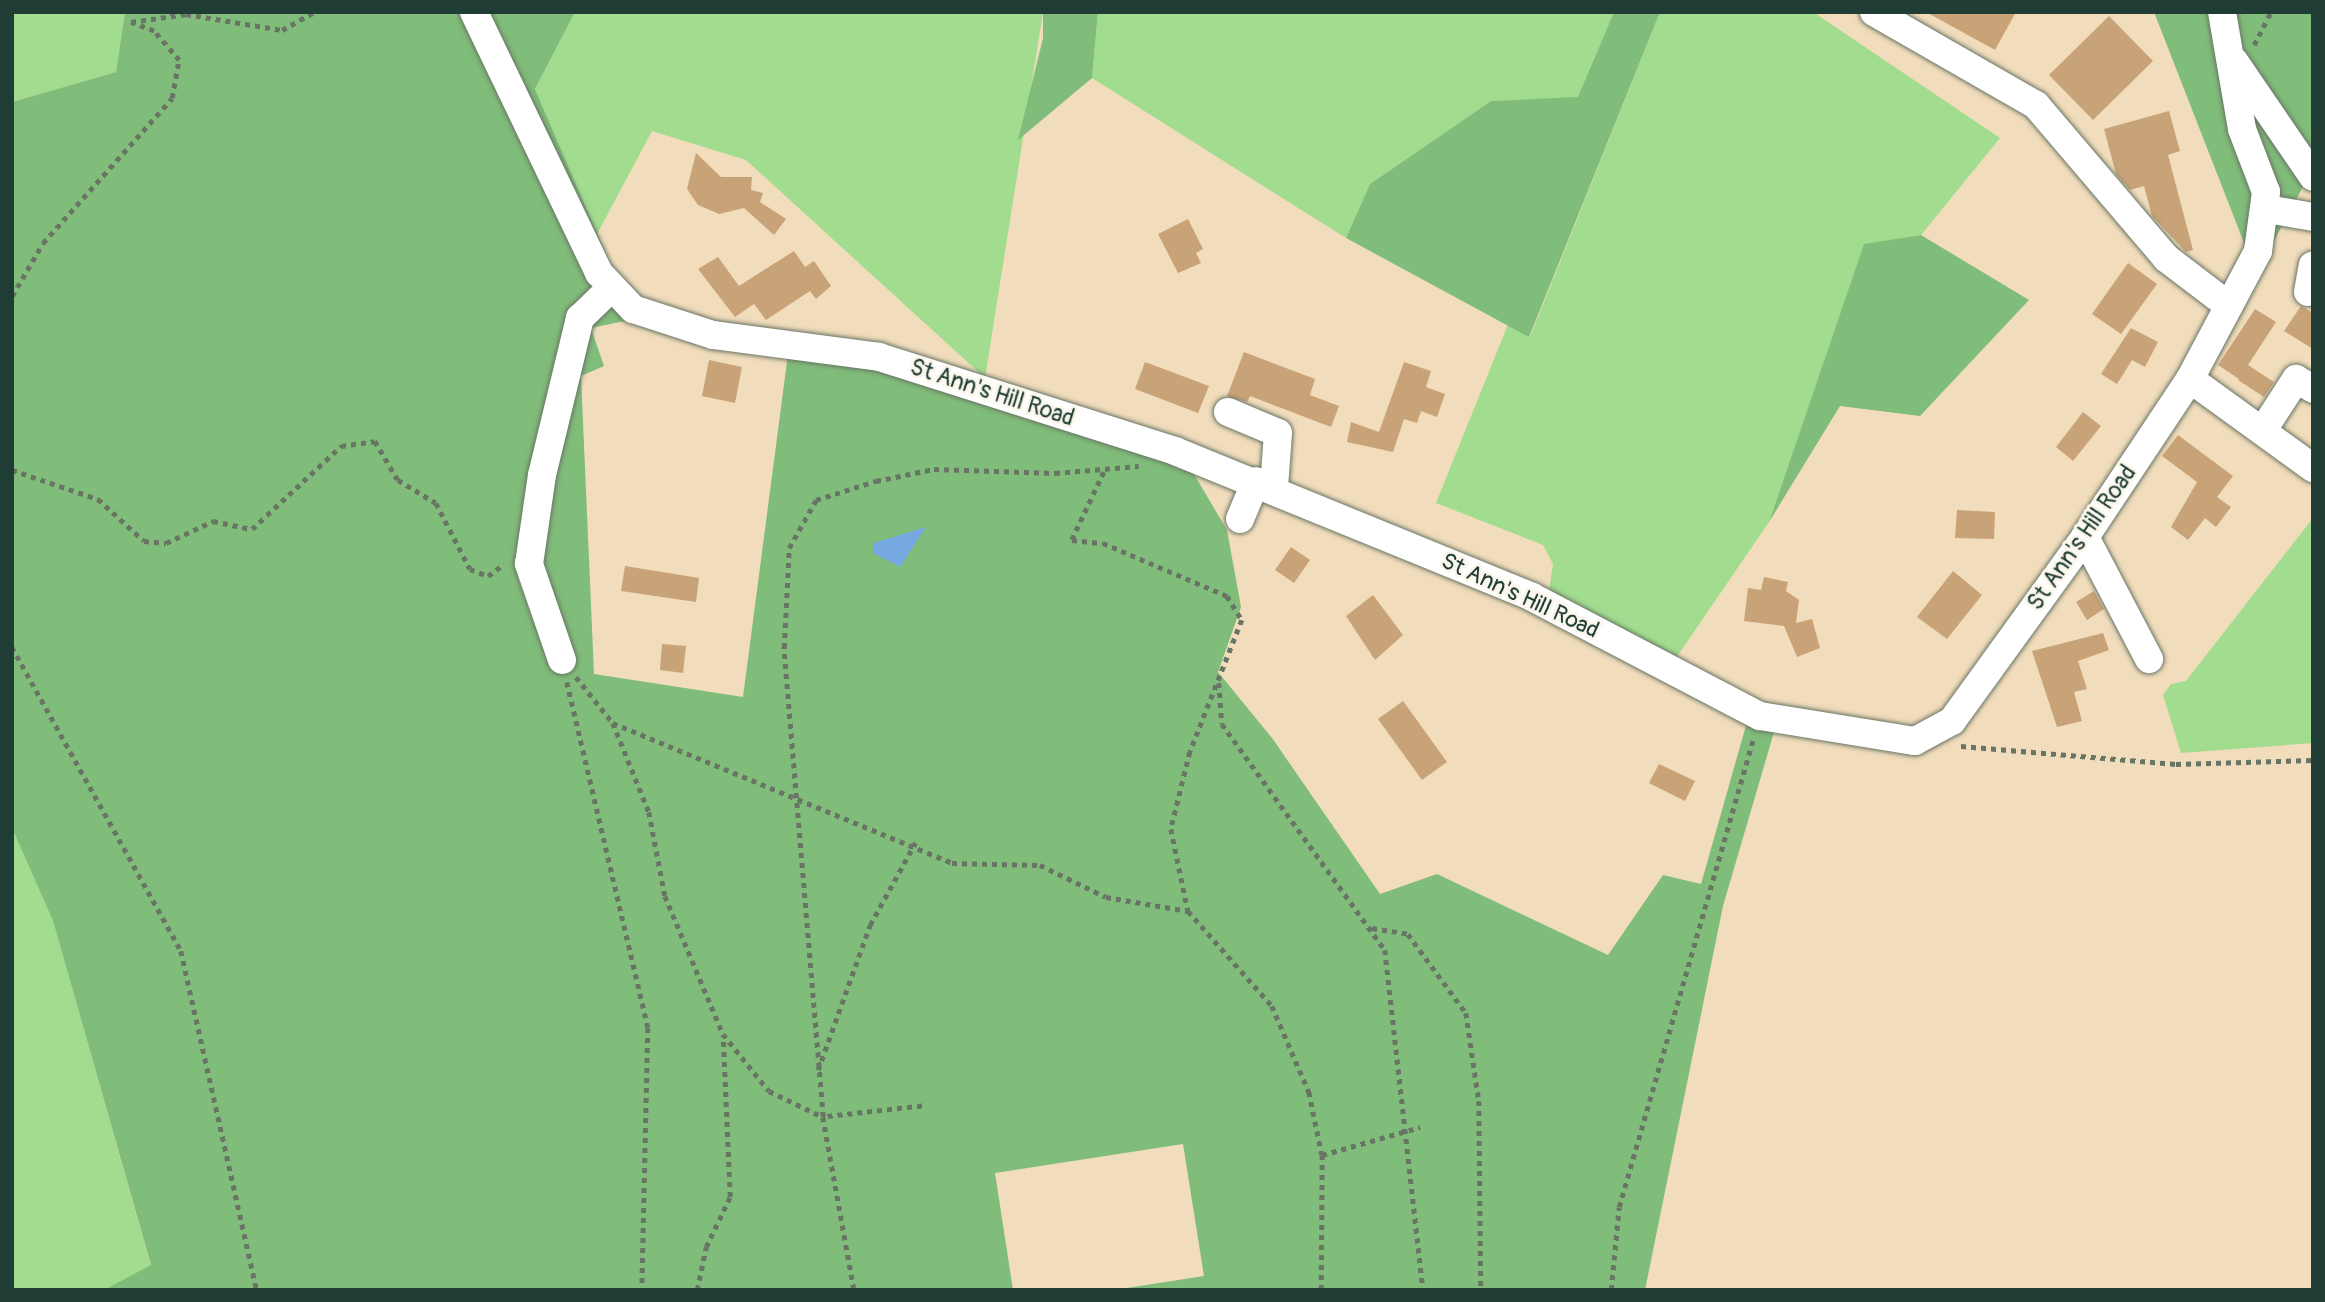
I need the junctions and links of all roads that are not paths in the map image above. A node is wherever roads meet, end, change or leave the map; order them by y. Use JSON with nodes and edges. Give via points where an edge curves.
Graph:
{"nodes":[{"id":1,"x":474,"y":12,"type":"edge"},
{"id":2,"x":1874,"y":12,"type":"edge"},
{"id":3,"x":2222,"y":12,"type":"edge"},
{"id":4,"x":2234,"y":61,"type":"junction"},
{"id":5,"x":2313,"y":177,"type":"edge"},
{"id":6,"x":2267,"y":209,"type":"junction"},
{"id":7,"x":2313,"y":217,"type":"edge"},
{"id":8,"x":610,"y":289,"type":"junction"},
{"id":9,"x":2229,"y":306,"type":"junction"},
{"id":10,"x":2190,"y":379,"type":"junction"},
{"id":11,"x":2313,"y":389,"type":"edge"},
{"id":12,"x":1228,"y":412,"type":"dead end"},
{"id":13,"x":2263,"y":430,"type":"junction"},
{"id":14,"x":2313,"y":468,"type":"edge"},
{"id":15,"x":1265,"y":485,"type":"junction"},
{"id":16,"x":1240,"y":519,"type":"dead end"},
{"id":17,"x":2085,"y":537,"type":"junction"},
{"id":18,"x":2149,"y":659,"type":"dead end"},
{"id":19,"x":562,"y":660,"type":"road end"}],
"edges":[{"from":1,"to":8,"type":"street","name":"St Ann's Hill Road"},
{"from":2,"to":9,"type":"street","via":[[2036,105],[2166,258]]},
{"from":3,"to":4,"type":"street","name":"St Ann's Hill Road"},
{"from":4,"to":5,"type":"street"},
{"from":4,"to":6,"type":"street","name":"St Ann's Hill Road","via":[[2242,129]]},
{"from":6,"to":7,"type":"street"},
{"from":6,"to":9,"type":"street","name":"St Ann's Hill Road","via":[[2258,251]]},
{"from":8,"to":15,"type":"street","name":"St Ann's Hill Road","via":[[634,309],[713,335],[879,357],[1175,451]]},
{"from":8,"to":19,"type":"street","via":[[580,318],[529,564]]},
{"from":9,"to":10,"type":"street","name":"St Ann's Hill Road"},
{"from":10,"to":13,"type":"street"},
{"from":10,"to":17,"type":"street","name":"St Ann's Hill Road"},
{"from":11,"to":13,"type":"street","via":[[2295,379]]},
{"from":12,"to":15,"type":"street","via":[[1278,433]]},
{"from":13,"to":14,"type":"street"},
{"from":15,"to":16,"type":"street"},
{"from":15,"to":17,"type":"street","name":"St Ann's Hill Road","via":[[1532,597],[1760,716],[1894,740],[1933,736],[1952,721]]},
{"from":17,"to":18,"type":"street"}]}
